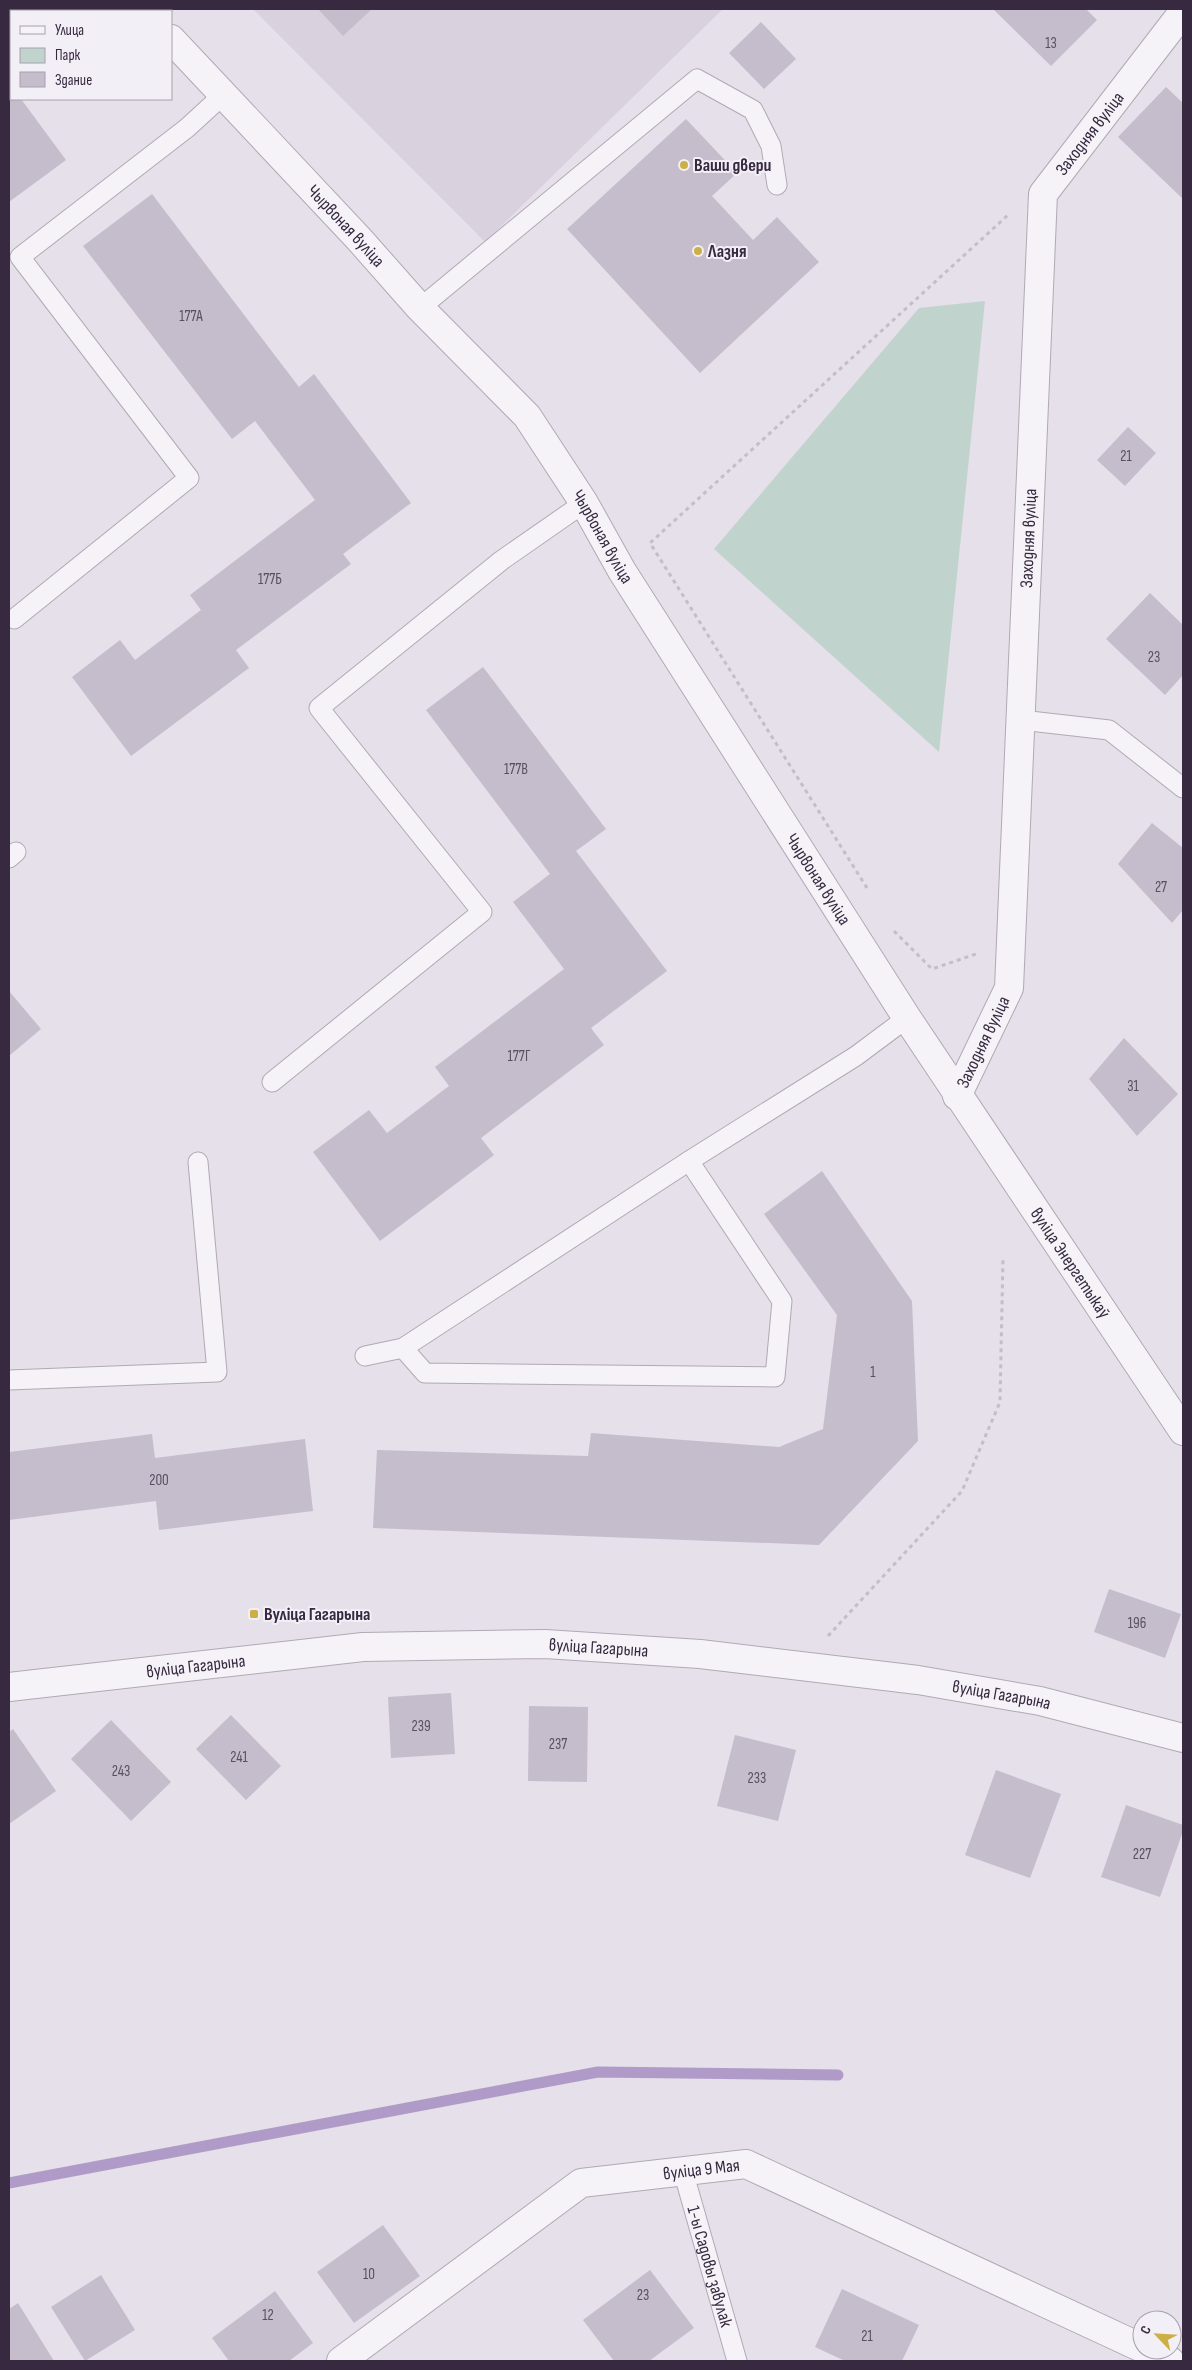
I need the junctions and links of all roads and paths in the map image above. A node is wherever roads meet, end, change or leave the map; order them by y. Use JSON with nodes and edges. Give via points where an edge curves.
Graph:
{"nodes":[{"id":1,"x":1181,"y":13,"type":"edge"},
{"id":2,"x":172,"y":40,"type":"edge"},
{"id":3,"x":223,"y":95,"type":"junction"},
{"id":4,"x":777,"y":185,"type":"dead end"},
{"id":5,"x":1043,"y":194,"type":"junction"},
{"id":6,"x":1008,"y":215,"type":"junction"},
{"id":7,"x":1008,"y":225,"type":"dead end"},
{"id":8,"x":14,"y":254,"type":"edge"},
{"id":9,"x":420,"y":308,"type":"junction"},
{"id":10,"x":584,"y":503,"type":"junction"},
{"id":11,"x":14,"y":619,"type":"dead end"},
{"id":12,"x":1021,"y":720,"type":"junction"},
{"id":13,"x":1183,"y":788,"type":"edge"},
{"id":14,"x":868,"y":890,"type":"dead end"},
{"id":15,"x":889,"y":924,"type":"dead end"},
{"id":16,"x":976,"y":945,"type":"dead end"},
{"id":17,"x":907,"y":1018,"type":"junction"},
{"id":18,"x":272,"y":1082,"type":"dead end"},
{"id":19,"x":957,"y":1096,"type":"junction"},
{"id":20,"x":689,"y":1161,"type":"junction"},
{"id":21,"x":198,"y":1162,"type":"dead end"},
{"id":22,"x":1003,"y":1257,"type":"dead end"},
{"id":23,"x":403,"y":1348,"type":"junction"},
{"id":24,"x":365,"y":1356,"type":"dead end"},
{"id":25,"x":9,"y":1380,"type":"edge"},
{"id":26,"x":1183,"y":1431,"type":"edge"},
{"id":27,"x":800,"y":1665,"type":"junction"},
{"id":28,"x":9,"y":1687,"type":"edge"},
{"id":29,"x":1183,"y":1738,"type":"edge"},
{"id":30,"x":683,"y":2171,"type":"junction"},
{"id":31,"x":1132,"y":2343,"type":"edge"},
{"id":32,"x":341,"y":2361,"type":"edge"},
{"id":33,"x":737,"y":2361,"type":"edge"}],
"edges":[{"from":1,"to":5,"type":"street","name":"Заходняя вуліца"},
{"from":2,"to":3,"type":"street","name":"Чырвоная вуліца"},
{"from":3,"to":8,"type":"lane","via":[[187,128]]},
{"from":3,"to":9,"type":"street","name":"Чырвоная вуліца"},
{"from":4,"to":9,"type":"lane","via":[[771,146],[753,110],[697,79]]},
{"from":5,"to":6,"type":"path"},
{"from":5,"to":12,"type":"street","name":"Заходняя вуліца"},
{"from":6,"to":7,"type":"path"},
{"from":6,"to":14,"type":"path","via":[[650,543]]},
{"from":8,"to":11,"type":"lane","via":[[189,478]]},
{"from":9,"to":10,"type":"street","name":"Чырвоная вуліца","via":[[526,416]]},
{"from":10,"to":17,"type":"street","name":"Чырвоная вуліца","via":[[622,571]]},
{"from":10,"to":18,"type":"lane","via":[[502,560],[319,708],[482,912]]},
{"from":12,"to":13,"type":"lane","via":[[1109,730]]},
{"from":12,"to":19,"type":"street","name":"Заходняя вуліца","via":[[1009,988]]},
{"from":15,"to":16,"type":"path","via":[[932,969],[976,955]]},
{"from":17,"to":19,"type":"street","name":"Чырвоная вуліца"},
{"from":17,"to":20,"type":"lane","via":[[856,1056]]},
{"from":19,"to":26,"type":"street","name":"вуліца Энергетыкаў"},
{"from":20,"to":23,"type":"lane"},
{"from":20,"to":23,"type":"lane","via":[[782,1301],[775,1376],[425,1373]]},
{"from":21,"to":25,"type":"lane","via":[[216,1372]]},
{"from":22,"to":27,"type":"path","via":[[1000,1402],[962,1491]]},
{"from":23,"to":24,"type":"lane"},
{"from":27,"to":28,"type":"street","name":"вуліца Гагарына","via":[[700,1654],[545,1644],[362,1647]]},
{"from":27,"to":29,"type":"street","name":"вуліца Гагарына","via":[[918,1680],[1040,1702]]},
{"from":30,"to":31,"type":"street","name":"вуліца 9 Мая","via":[[746,2164]]},
{"from":30,"to":32,"type":"street","name":"вуліца 9 Мая","via":[[581,2183]]},
{"from":30,"to":33,"type":"lane","name":"1-ы Садовы завулак"}]}
